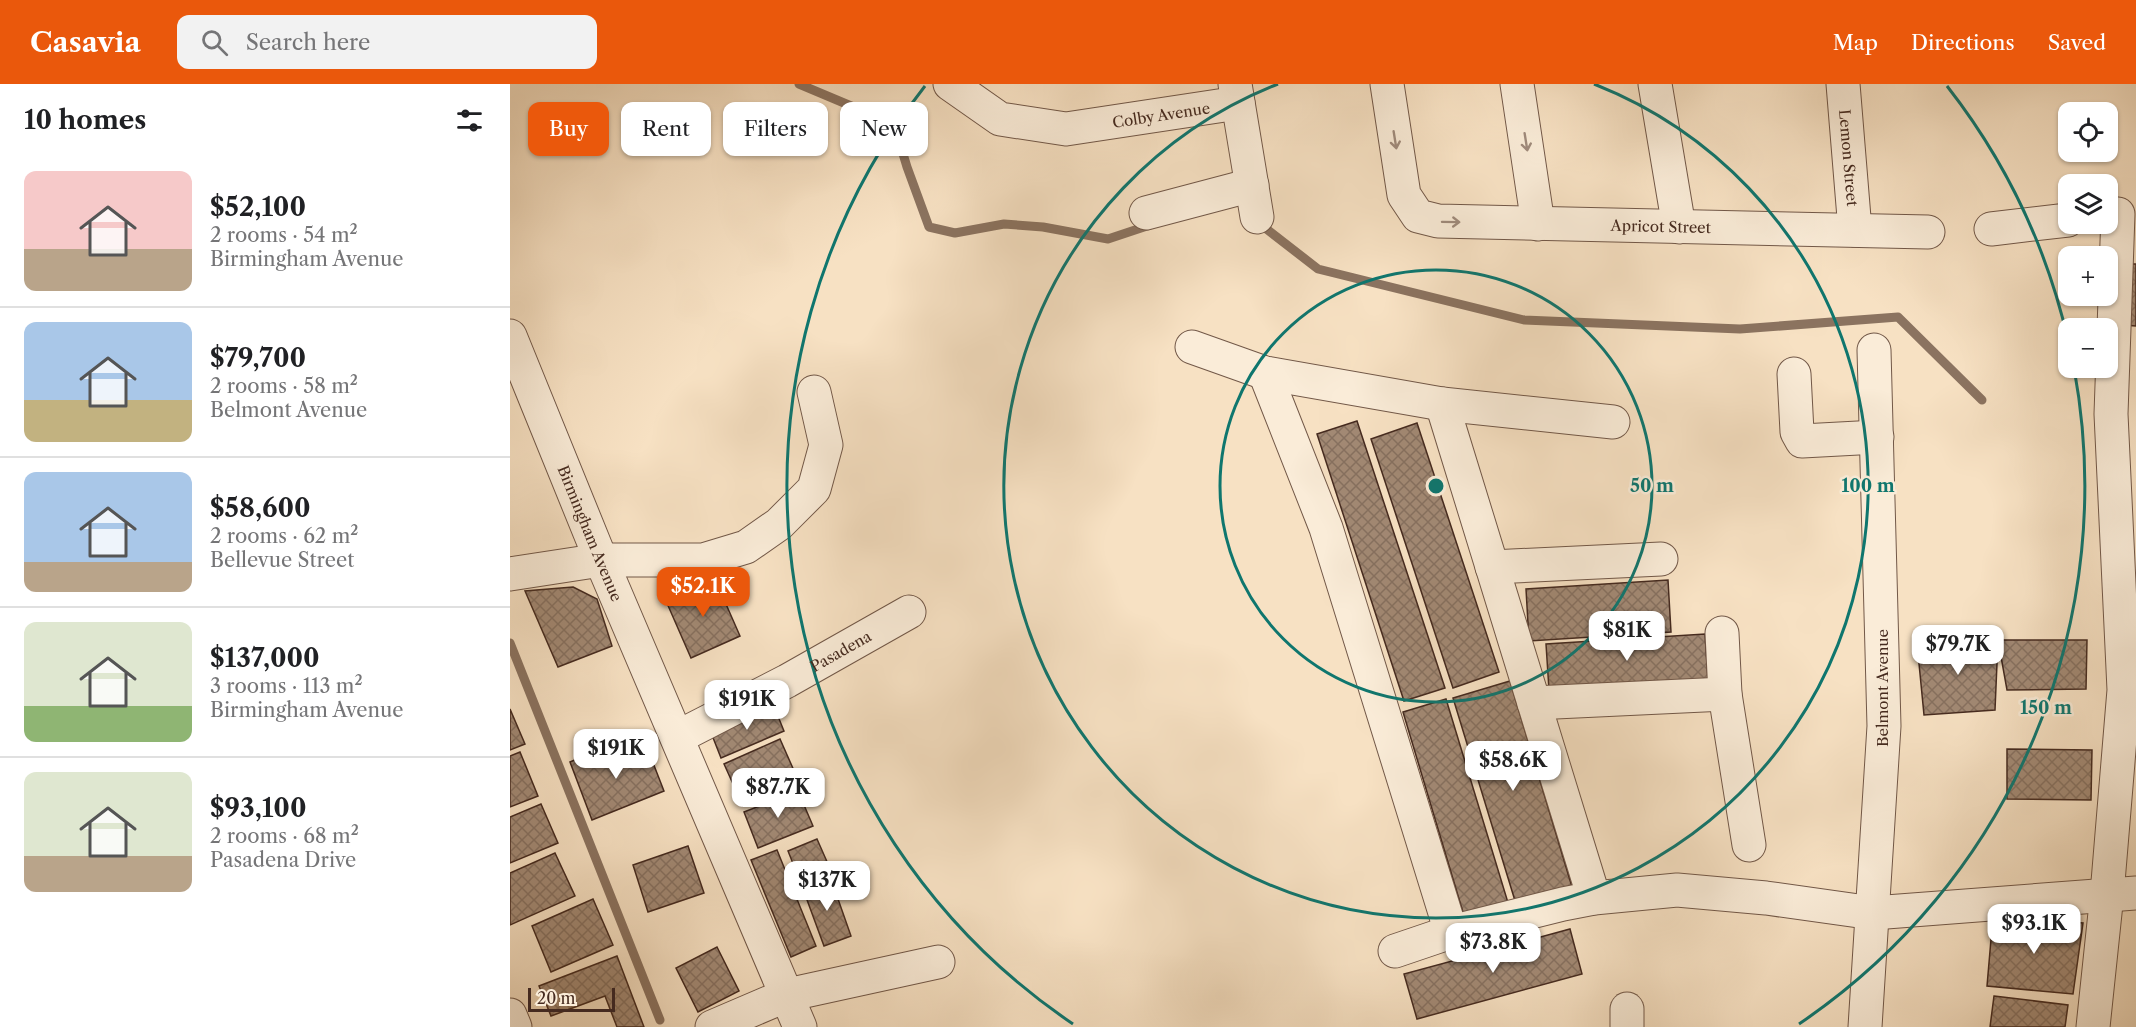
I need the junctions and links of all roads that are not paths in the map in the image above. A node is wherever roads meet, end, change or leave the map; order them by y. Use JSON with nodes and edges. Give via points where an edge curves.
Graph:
{"nodes":[{"id":1,"x":950,"y":84,"type":"edge"},
{"id":2,"x":1387,"y":84,"type":"edge"},
{"id":3,"x":1517,"y":84,"type":"edge"},
{"id":4,"x":1655,"y":84,"type":"edge"},
{"id":5,"x":1843,"y":84,"type":"edge"},
{"id":6,"x":1236,"y":93,"type":"edge"},
{"id":7,"x":2120,"y":212,"type":"edge"},
{"id":8,"x":1146,"y":213,"type":"dead end"},
{"id":9,"x":2058,"y":221,"type":"edge"},
{"id":10,"x":1538,"y":224,"type":"junction"},
{"id":11,"x":1679,"y":227,"type":"junction"},
{"id":12,"x":1991,"y":229,"type":"dead end"},
{"id":13,"x":1855,"y":230,"type":"junction"},
{"id":14,"x":1928,"y":232,"type":"dead end"},
{"id":15,"x":510,"y":336,"type":"edge"},
{"id":16,"x":1192,"y":347,"type":"dead end"},
{"id":17,"x":1874,"y":350,"type":"dead end"},
{"id":18,"x":1265,"y":373,"type":"junction"},
{"id":19,"x":1794,"y":374,"type":"dead end"},
{"id":20,"x":814,"y":392,"type":"dead end"},
{"id":21,"x":1442,"y":404,"type":"junction"},
{"id":22,"x":2123,"y":412,"type":"edge"},
{"id":23,"x":1613,"y":422,"type":"dead end"},
{"id":24,"x":1877,"y":437,"type":"junction"},
{"id":25,"x":1661,"y":559,"type":"dead end"},
{"id":26,"x":601,"y":560,"type":"junction"},
{"id":27,"x":1492,"y":567,"type":"junction"},
{"id":28,"x":510,"y":573,"type":"edge"},
{"id":29,"x":909,"y":612,"type":"dead end"},
{"id":30,"x":1722,"y":633,"type":"dead end"},
{"id":31,"x":1725,"y":694,"type":"junction"},
{"id":32,"x":1534,"y":703,"type":"junction"},
{"id":33,"x":678,"y":737,"type":"junction"},
{"id":34,"x":1749,"y":845,"type":"dead end"},
{"id":35,"x":2122,"y":893,"type":"edge"},
{"id":36,"x":1594,"y":898,"type":"junction"},
{"id":37,"x":1873,"y":913,"type":"junction"},
{"id":38,"x":1451,"y":932,"type":"junction"},
{"id":39,"x":1395,"y":951,"type":"dead end"},
{"id":40,"x":938,"y":962,"type":"dead end"},
{"id":41,"x":787,"y":995,"type":"junction"},
{"id":42,"x":510,"y":1015,"type":"edge"},
{"id":43,"x":515,"y":1027,"type":"edge"},
{"id":44,"x":712,"y":1027,"type":"edge"},
{"id":45,"x":801,"y":1027,"type":"edge"},
{"id":46,"x":1865,"y":1027,"type":"edge"},
{"id":47,"x":2093,"y":1027,"type":"edge"}],
"edges":[{"from":1,"to":6,"type":"street","name":"Colby Avenue","via":[[1000,118],[1066,129]]},
{"from":2,"to":10,"type":"street","name":"Apricot Street","one_way":true,"via":[[1404,195],[1418,216],[1438,221]]},
{"from":3,"to":10,"type":"street","one_way":true},
{"from":4,"to":11,"type":"street"},
{"from":5,"to":13,"type":"street","name":"Lemon Street"},
{"from":6,"to":8,"type":"street","via":[[1255,201]]},
{"from":7,"to":22,"type":"street"},
{"from":9,"to":12,"type":"street"},
{"from":10,"to":11,"type":"street","name":"Apricot Street"},
{"from":11,"to":13,"type":"street","name":"Apricot Street"},
{"from":13,"to":14,"type":"street","name":"Apricot Street"},
{"from":15,"to":26,"type":"street","name":"Birmingham Avenue"},
{"from":16,"to":18,"type":"street"},
{"from":17,"to":24,"type":"street","name":"Belmont Avenue"},
{"from":18,"to":21,"type":"street"},
{"from":18,"to":38,"type":"street","via":[[1326,528]]},
{"from":19,"to":24,"type":"street","via":[[1797,432],[1802,441]]},
{"from":20,"to":26,"type":"street","via":[[826,445],[814,489],[779,524],[746,547],[703,560]]},
{"from":21,"to":23,"type":"street"},
{"from":21,"to":27,"type":"street"},
{"from":22,"to":35,"type":"street"},
{"from":24,"to":37,"type":"street","name":"Belmont Avenue","via":[[1884,726]]},
{"from":25,"to":27,"type":"street"},
{"from":26,"to":28,"type":"street"},
{"from":26,"to":33,"type":"street","name":"Birmingham Avenue"},
{"from":27,"to":32,"type":"street"},
{"from":29,"to":33,"type":"street","name":"Pasadena"},
{"from":30,"to":31,"type":"street"},
{"from":31,"to":32,"type":"street"},
{"from":31,"to":34,"type":"street"},
{"from":32,"to":36,"type":"street"},
{"from":33,"to":41,"type":"street","name":"Birmingham Avenue"},
{"from":35,"to":37,"type":"street"},
{"from":35,"to":47,"type":"street"},
{"from":36,"to":37,"type":"street","via":[[1677,890]]},
{"from":36,"to":38,"type":"street"},
{"from":37,"to":46,"type":"street","name":"Belmont Avenue"},
{"from":38,"to":39,"type":"street"},
{"from":40,"to":41,"type":"street"},
{"from":41,"to":44,"type":"street"},
{"from":41,"to":45,"type":"street","name":"Birmingham Avenue"},
{"from":42,"to":43,"type":"street"}]}
